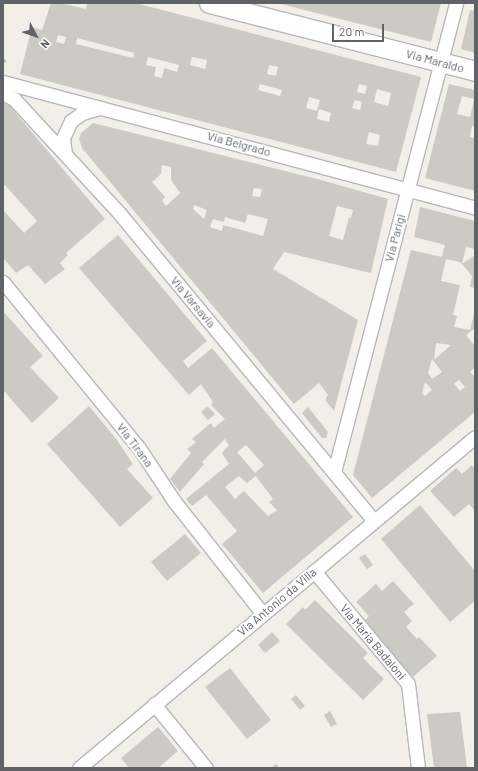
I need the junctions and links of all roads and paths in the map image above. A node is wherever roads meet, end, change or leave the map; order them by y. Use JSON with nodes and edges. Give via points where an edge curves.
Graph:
{"nodes":[{"id":1,"x":209,"y":3,"type":"edge"},
{"id":2,"x":456,"y":3,"type":"edge"},
{"id":3,"x":256,"y":9,"type":"edge"},
{"id":4,"x":441,"y":62,"type":"junction"},
{"id":5,"x":475,"y":71,"type":"edge"},
{"id":6,"x":3,"y":82,"type":"edge"},
{"id":7,"x":3,"y":93,"type":"edge"},
{"id":8,"x":102,"y":108,"type":"junction"},
{"id":9,"x":65,"y":153,"type":"junction"},
{"id":10,"x":408,"y":189,"type":"junction"},
{"id":11,"x":475,"y":208,"type":"edge"},
{"id":12,"x":3,"y":282,"type":"edge"},
{"id":13,"x":475,"y":437,"type":"edge"},
{"id":14,"x":334,"y":472,"type":"junction"},
{"id":15,"x":374,"y":521,"type":"junction"},
{"id":16,"x":314,"y":571,"type":"junction"},
{"id":17,"x":262,"y":613,"type":"junction"},
{"id":18,"x":154,"y":704,"type":"junction"},
{"id":19,"x":79,"y":768,"type":"edge"},
{"id":20,"x":206,"y":768,"type":"edge"},
{"id":21,"x":418,"y":768,"type":"edge"}],
"edges":[{"from":1,"to":3,"type":"street","name":"Via Maraldo"},
{"from":2,"to":4,"type":"street","name":"Via Parigi"},
{"from":3,"to":4,"type":"street","name":"Via Maraldo"},
{"from":4,"to":5,"type":"street","name":"Via Maraldo"},
{"from":4,"to":10,"type":"street","name":"Via Parigi"},
{"from":6,"to":8,"type":"street","name":"Via Belgrado"},
{"from":7,"to":9,"type":"street","name":"Via Varsavia","via":[[14,98]]},
{"from":8,"to":9,"type":"street","via":[[82,112],[71,121],[63,138]]},
{"from":8,"to":10,"type":"street","name":"Via Belgrado"},
{"from":9,"to":14,"type":"street","name":"Via Varsavia","via":[[120,214]]},
{"from":10,"to":11,"type":"street","name":"Via Belgrado"},
{"from":10,"to":14,"type":"street","name":"Via Parigi"},
{"from":12,"to":17,"type":"street","name":"Via Tirana","via":[[139,448],[174,501]]},
{"from":13,"to":15,"type":"street","name":"Via Antonio da Villa"},
{"from":14,"to":15,"type":"street","name":"Via Varsavia"},
{"from":15,"to":16,"type":"street","name":"Via Antonio da Villa"},
{"from":16,"to":17,"type":"street","name":"Via Antonio da Villa"},
{"from":16,"to":21,"type":"street","name":"Via Maria Badaloni","via":[[408,684]]},
{"from":17,"to":18,"type":"street","name":"Via Antonio da Villa"},
{"from":18,"to":19,"type":"street","name":"Via Antonio da Villa"},
{"from":18,"to":20,"type":"street"}]}
